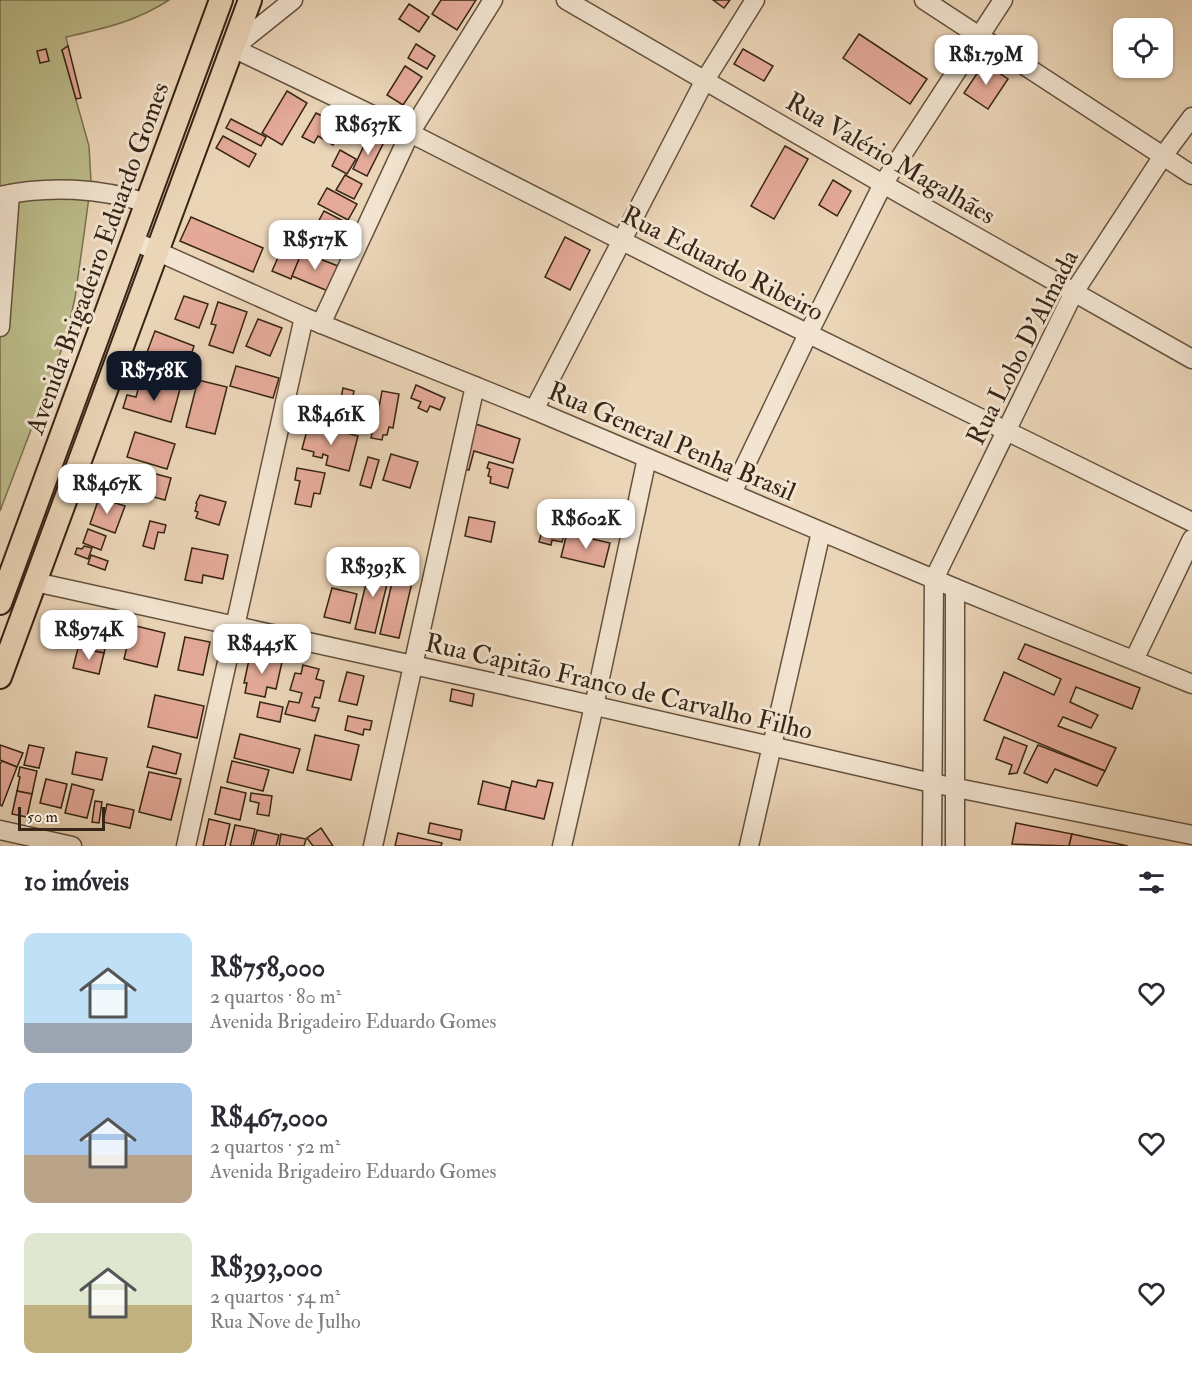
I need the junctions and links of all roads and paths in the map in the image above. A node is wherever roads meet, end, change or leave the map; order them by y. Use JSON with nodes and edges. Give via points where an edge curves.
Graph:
{"nodes":[{"id":1,"x":221,"y":0,"type":"edge"},
{"id":2,"x":250,"y":0,"type":"edge"},
{"id":3,"x":293,"y":0,"type":"edge"},
{"id":4,"x":493,"y":0,"type":"edge"},
{"id":5,"x":566,"y":0,"type":"edge"},
{"id":6,"x":755,"y":0,"type":"edge"},
{"id":7,"x":924,"y":0,"type":"edge"},
{"id":8,"x":1003,"y":0,"type":"edge"},
{"id":9,"x":979,"y":36,"type":"junction"},
{"id":10,"x":232,"y":48,"type":"junction"},
{"id":11,"x":705,"y":80,"type":"junction"},
{"id":12,"x":1192,"y":117,"type":"edge"},
{"id":13,"x":410,"y":133,"type":"junction"},
{"id":14,"x":1162,"y":156,"type":"junction"},
{"id":15,"x":1192,"y":175,"type":"edge"},
{"id":16,"x":883,"y":184,"type":"junction"},
{"id":17,"x":5,"y":195,"type":"edge"},
{"id":18,"x":147,"y":203,"type":"junction"},
{"id":19,"x":622,"y":240,"type":"junction"},
{"id":20,"x":134,"y":241,"type":"junction"},
{"id":21,"x":157,"y":251,"type":"junction"},
{"id":22,"x":1074,"y":292,"type":"junction"},
{"id":23,"x":304,"y":317,"type":"junction"},
{"id":24,"x":321,"y":324,"type":"junction"},
{"id":25,"x":0,"y":327,"type":"edge"},
{"id":26,"x":808,"y":334,"type":"junction"},
{"id":27,"x":1192,"y":359,"type":"edge"},
{"id":28,"x":475,"y":386,"type":"junction"},
{"id":29,"x":534,"y":410,"type":"junction"},
{"id":30,"x":1006,"y":431,"type":"junction"},
{"id":31,"x":647,"y":458,"type":"junction"},
{"id":32,"x":732,"y":493,"type":"junction"},
{"id":33,"x":1192,"y":522,"type":"edge"},
{"id":34,"x":821,"y":532,"type":"junction"},
{"id":35,"x":1192,"y":539,"type":"edge"},
{"id":36,"x":934,"y":579,"type":"junction"},
{"id":37,"x":35,"y":582,"type":"junction"},
{"id":38,"x":955,"y":588,"type":"junction"},
{"id":39,"x":1,"y":595,"type":"edge"},
{"id":40,"x":235,"y":625,"type":"junction"},
{"id":41,"x":1134,"y":660,"type":"junction"},
{"id":42,"x":413,"y":665,"type":"junction"},
{"id":43,"x":0,"y":677,"type":"edge"},
{"id":44,"x":1192,"y":684,"type":"edge"},
{"id":45,"x":594,"y":706,"type":"junction"},
{"id":46,"x":772,"y":746,"type":"junction"},
{"id":47,"x":932,"y":783,"type":"junction"},
{"id":48,"x":954,"y":787,"type":"junction"},
{"id":49,"x":0,"y":830,"type":"edge"},
{"id":50,"x":1192,"y":835,"type":"edge"},
{"id":51,"x":72,"y":846,"type":"edge"},
{"id":52,"x":186,"y":846,"type":"edge"},
{"id":53,"x":373,"y":846,"type":"edge"},
{"id":54,"x":562,"y":846,"type":"edge"},
{"id":55,"x":749,"y":846,"type":"edge"},
{"id":56,"x":932,"y":846,"type":"edge"},
{"id":57,"x":955,"y":846,"type":"edge"}],
"edges":[{"from":1,"to":18,"type":"main road","name":"Avenida Brigadeiro Eduardo Gomes"},
{"from":2,"to":10,"type":"main road","name":"Avenida Brigadeiro Eduardo Gomes"},
{"from":3,"to":10,"type":"street"},
{"from":4,"to":13,"type":"street"},
{"from":5,"to":11,"type":"street","name":"Rua Valério Magalhães"},
{"from":6,"to":11,"type":"street"},
{"from":7,"to":9,"type":"street"},
{"from":8,"to":9,"type":"street"},
{"from":9,"to":14,"type":"street"},
{"from":9,"to":16,"type":"street"},
{"from":10,"to":13,"type":"street","name":"Rua Eduardo Ribeiro"},
{"from":10,"to":21,"type":"main road","name":"Avenida Brigadeiro Eduardo Gomes"},
{"from":11,"to":16,"type":"street","name":"Rua Valério Magalhães"},
{"from":11,"to":19,"type":"street"},
{"from":12,"to":14,"type":"street","name":"Rua Lobo D'Almada"},
{"from":13,"to":19,"type":"street","name":"Rua Eduardo Ribeiro"},
{"from":13,"to":24,"type":"street"},
{"from":14,"to":15,"type":"street"},
{"from":14,"to":22,"type":"street","name":"Rua Lobo D'Almada"},
{"from":16,"to":22,"type":"street","name":"Rua Valério Magalhães"},
{"from":16,"to":26,"type":"street"},
{"from":17,"to":18,"type":"street","via":[[28,190],[89,190]]},
{"from":17,"to":25,"type":"street"},
{"from":18,"to":20,"type":"main road","name":"Avenida Brigadeiro Eduardo Gomes"},
{"from":19,"to":26,"type":"street","name":"Rua Eduardo Ribeiro"},
{"from":19,"to":29,"type":"street"},
{"from":20,"to":21,"type":"street","name":"Rua General Penha Brasil"},
{"from":20,"to":39,"type":"main road","name":"Avenida Brigadeiro Eduardo Gomes"},
{"from":21,"to":23,"type":"street","name":"Rua General Penha Brasil"},
{"from":21,"to":37,"type":"main road","name":"Avenida Brigadeiro Eduardo Gomes"},
{"from":22,"to":27,"type":"street","name":"Rua Valério Magalhães"},
{"from":22,"to":30,"type":"street","name":"Rua Lobo D'Almada"},
{"from":23,"to":24,"type":"street","name":"Rua General Penha Brasil"},
{"from":23,"to":40,"type":"street"},
{"from":24,"to":28,"type":"street","name":"Rua General Penha Brasil"},
{"from":26,"to":30,"type":"street","name":"Rua Eduardo Ribeiro"},
{"from":26,"to":32,"type":"street"},
{"from":28,"to":29,"type":"street","name":"Rua General Penha Brasil"},
{"from":28,"to":42,"type":"street"},
{"from":29,"to":31,"type":"street","name":"Rua General Penha Brasil"},
{"from":30,"to":33,"type":"street","name":"Rua Eduardo Ribeiro"},
{"from":30,"to":36,"type":"street","name":"Rua Lobo D'Almada"},
{"from":31,"to":32,"type":"street","name":"Rua General Penha Brasil"},
{"from":31,"to":45,"type":"street"},
{"from":32,"to":34,"type":"street","name":"Rua General Penha Brasil"},
{"from":34,"to":36,"type":"street","name":"Rua General Penha Brasil"},
{"from":34,"to":46,"type":"street"},
{"from":35,"to":41,"type":"street"},
{"from":36,"to":38,"type":"street","name":"Rua General Penha Brasil"},
{"from":36,"to":47,"type":"street"},
{"from":37,"to":40,"type":"street","name":"Rua Capitão Franco de Carvalho Filho"},
{"from":37,"to":43,"type":"main road","name":"Avenida Brigadeiro Eduardo Gomes"},
{"from":38,"to":41,"type":"street","name":"Rua General Penha Brasil"},
{"from":38,"to":48,"type":"street"},
{"from":40,"to":42,"type":"street","name":"Rua Capitão Franco de Carvalho Filho"},
{"from":40,"to":52,"type":"street"},
{"from":41,"to":44,"type":"street","name":"Rua General Penha Brasil"},
{"from":42,"to":45,"type":"street","name":"Rua Capitão Franco de Carvalho Filho"},
{"from":42,"to":53,"type":"street"},
{"from":45,"to":46,"type":"street","name":"Rua Capitão Franco de Carvalho Filho"},
{"from":45,"to":54,"type":"street"},
{"from":46,"to":47,"type":"street","name":"Rua Capitão Franco de Carvalho Filho"},
{"from":46,"to":55,"type":"street"},
{"from":47,"to":48,"type":"street","name":"Rua Capitão Franco de Carvalho Filho"},
{"from":47,"to":56,"type":"street"},
{"from":48,"to":50,"type":"street","name":"Rua Capitão Franco de Carvalho Filho"},
{"from":48,"to":57,"type":"street"},
{"from":49,"to":51,"type":"street"}]}
